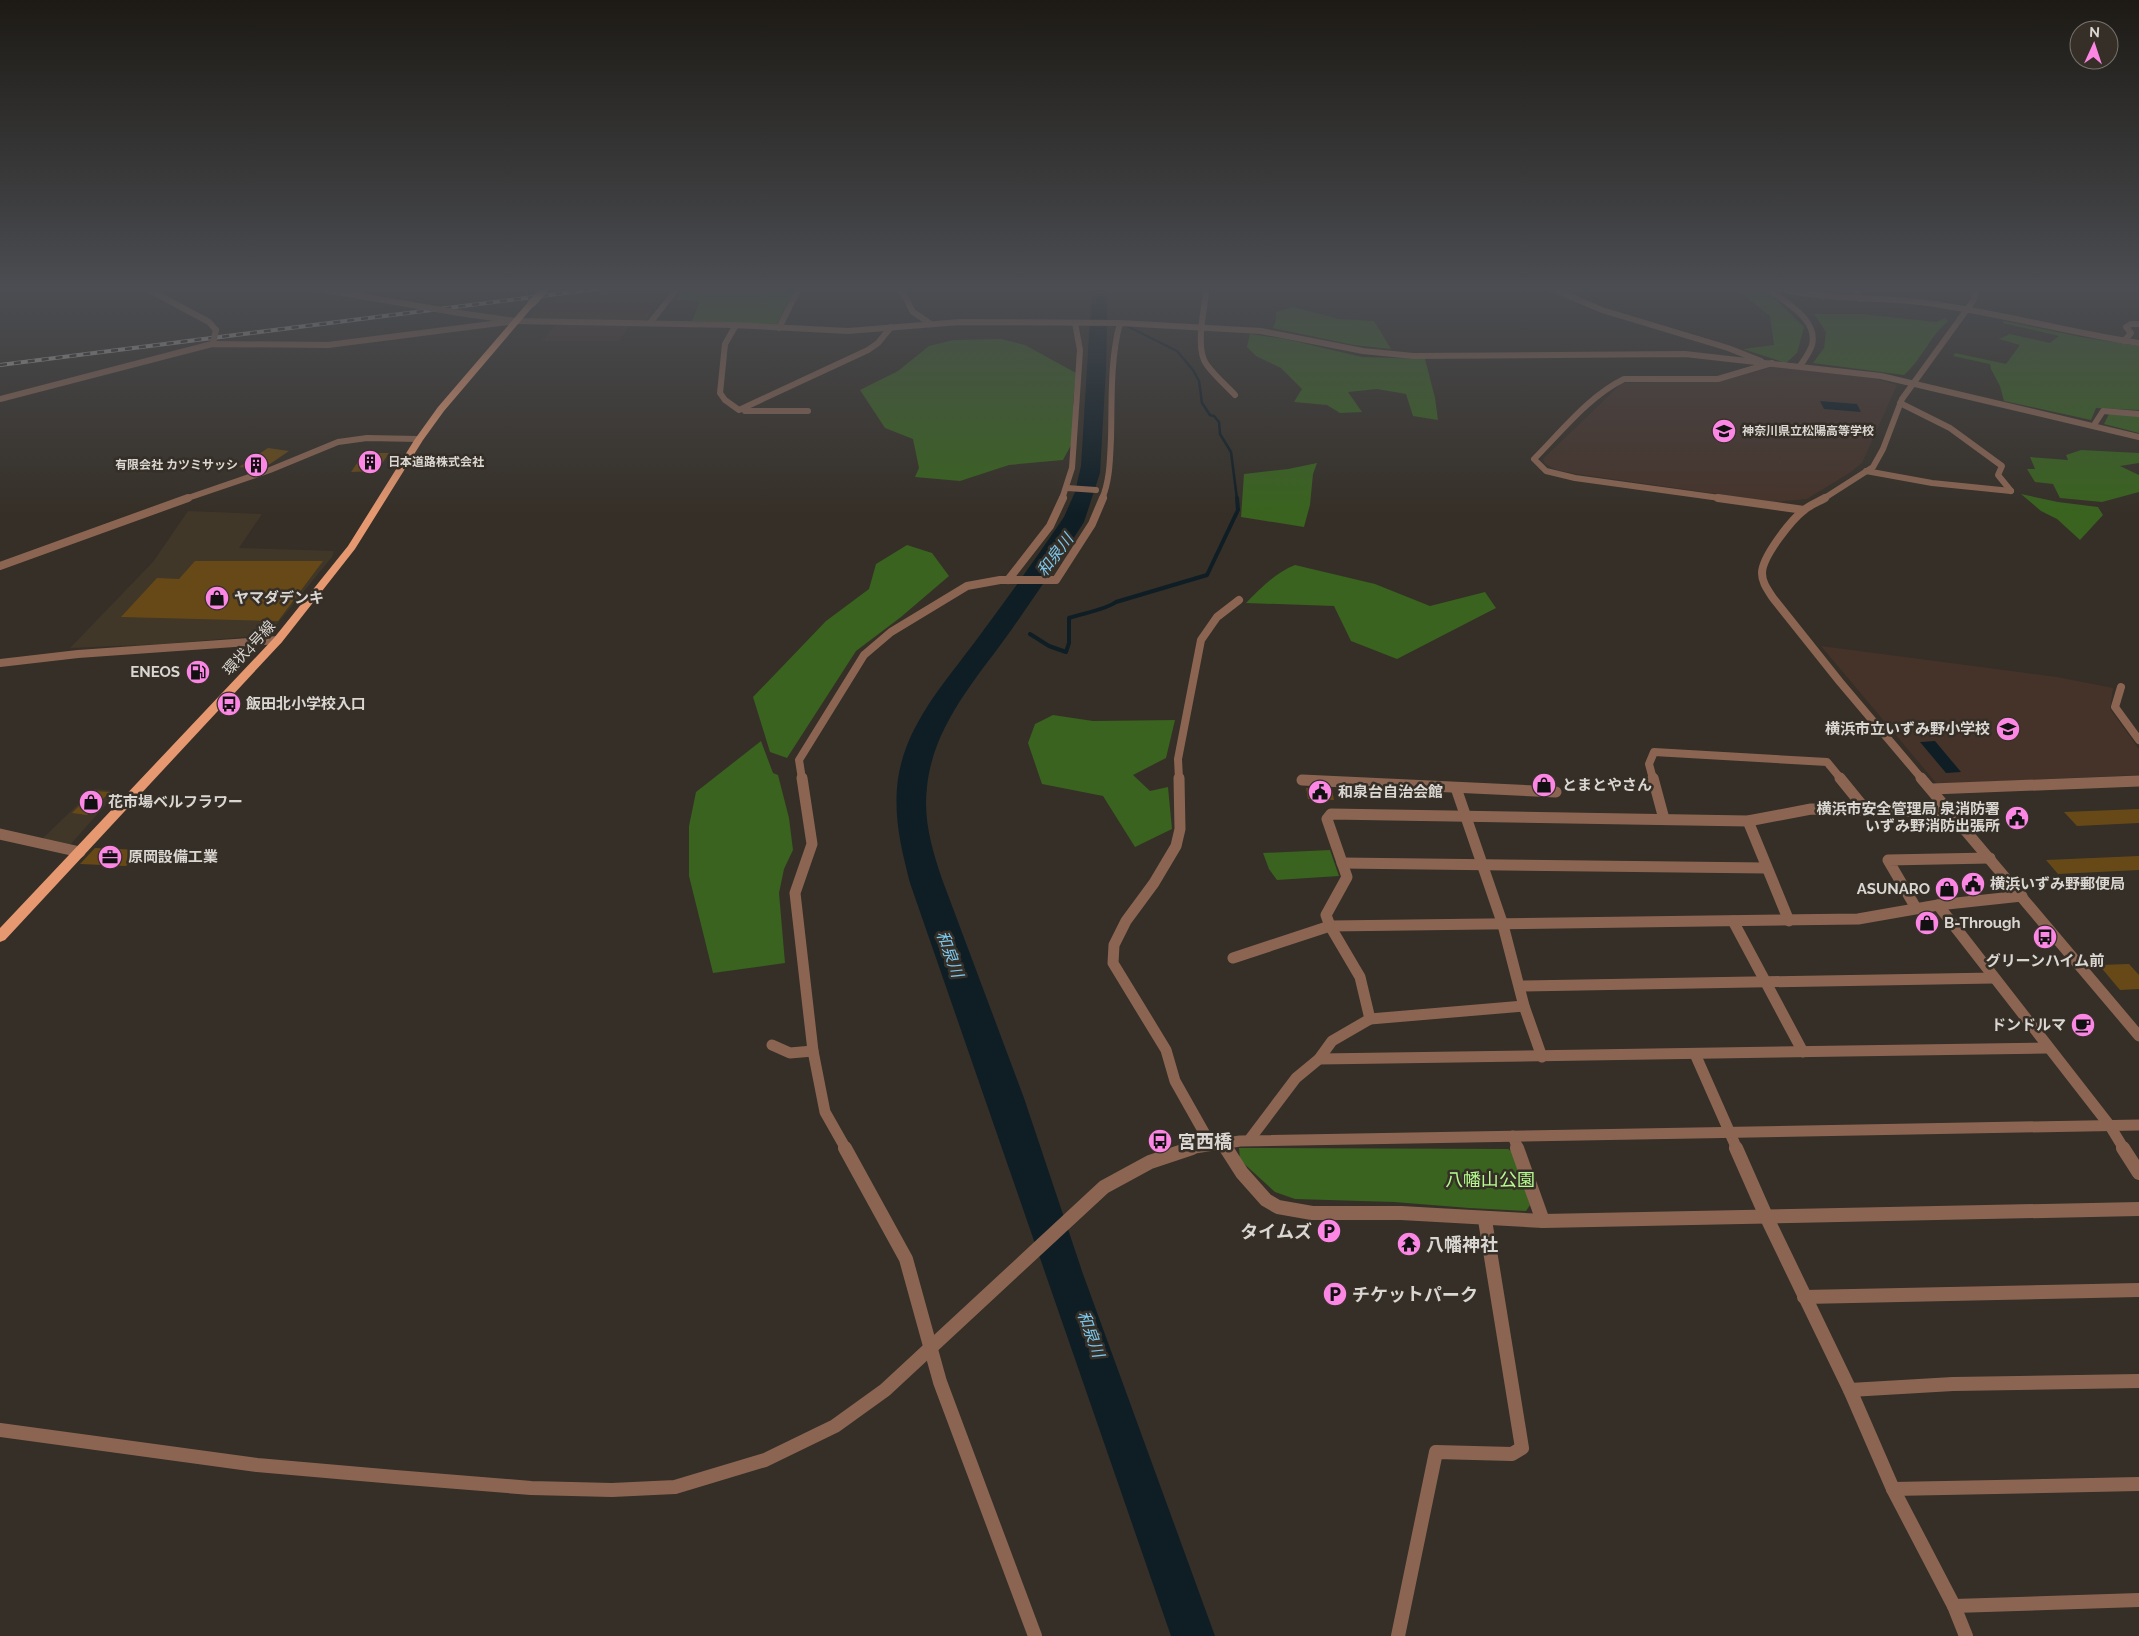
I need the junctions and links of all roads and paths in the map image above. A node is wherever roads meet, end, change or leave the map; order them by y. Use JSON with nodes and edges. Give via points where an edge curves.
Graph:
{"nodes":[{"id":1,"x":141,"y":362,"type":"edge"},
{"id":2,"x":480,"y":362,"type":"edge"},
{"id":3,"x":723,"y":362,"type":"edge"},
{"id":4,"x":840,"y":362,"type":"edge"},
{"id":5,"x":1079,"y":362,"type":"edge"},
{"id":6,"x":1113,"y":362,"type":"edge"},
{"id":7,"x":1204,"y":362,"type":"edge"},
{"id":8,"x":1768,"y":362,"type":"edge"},
{"id":9,"x":1802,"y":362,"type":"edge"},
{"id":10,"x":1928,"y":362,"type":"edge"},
{"id":11,"x":1772,"y":363,"type":"junction"},
{"id":12,"x":1800,"y":366,"type":"junction"},
{"id":13,"x":1912,"y":384,"type":"junction"},
{"id":14,"x":1235,"y":395,"type":"dead end"},
{"id":15,"x":0,"y":399,"type":"edge"},
{"id":16,"x":1900,"y":403,"type":"junction"},
{"id":17,"x":808,"y":411,"type":"dead end"},
{"id":18,"x":744,"y":412,"type":"junction"},
{"id":19,"x":2139,"y":414,"type":"edge"},
{"id":20,"x":2094,"y":425,"type":"junction"},
{"id":21,"x":2139,"y":437,"type":"edge"},
{"id":22,"x":419,"y":439,"type":"junction"},
{"id":23,"x":1866,"y":471,"type":"junction"},
{"id":24,"x":1072,"y":488,"type":"junction"},
{"id":25,"x":1096,"y":490,"type":"dead end"},
{"id":26,"x":1804,"y":510,"type":"junction"},
{"id":27,"x":0,"y":566,"type":"edge"},
{"id":28,"x":1008,"y":580,"type":"junction"},
{"id":29,"x":1239,"y":600,"type":"dead end"},
{"id":30,"x":278,"y":640,"type":"junction"},
{"id":31,"x":0,"y":663,"type":"edge"},
{"id":32,"x":2121,"y":688,"type":"dead end"},
{"id":33,"x":2139,"y":740,"type":"edge"},
{"id":34,"x":1302,"y":780,"type":"dead end"},
{"id":35,"x":2139,"y":781,"type":"edge"},
{"id":36,"x":1456,"y":788,"type":"junction"},
{"id":37,"x":1932,"y":789,"type":"junction"},
{"id":38,"x":1556,"y":792,"type":"dead end"},
{"id":39,"x":1866,"y":810,"type":"junction"},
{"id":40,"x":1951,"y":812,"type":"junction"},
{"id":41,"x":1465,"y":815,"type":"junction"},
{"id":42,"x":1664,"y":819,"type":"junction"},
{"id":43,"x":1748,"y":821,"type":"junction"},
{"id":44,"x":0,"y":834,"type":"edge"},
{"id":45,"x":80,"y":852,"type":"junction"},
{"id":46,"x":1990,"y":858,"type":"junction"},
{"id":47,"x":1342,"y":863,"type":"junction"},
{"id":48,"x":1481,"y":864,"type":"junction"},
{"id":49,"x":1766,"y":868,"type":"junction"},
{"id":50,"x":2022,"y":896,"type":"junction"},
{"id":51,"x":1938,"y":905,"type":"junction"},
{"id":52,"x":1916,"y":908,"type":"junction"},
{"id":53,"x":1733,"y":921,"type":"junction"},
{"id":54,"x":1789,"y":921,"type":"junction"},
{"id":55,"x":1503,"y":925,"type":"junction"},
{"id":56,"x":1330,"y":926,"type":"junction"},
{"id":57,"x":0,"y":937,"type":"edge"},
{"id":58,"x":1233,"y":958,"type":"dead end"},
{"id":59,"x":1994,"y":978,"type":"junction"},
{"id":60,"x":1764,"y":982,"type":"junction"},
{"id":61,"x":1521,"y":986,"type":"junction"},
{"id":62,"x":1524,"y":1006,"type":"junction"},
{"id":63,"x":1370,"y":1019,"type":"junction"},
{"id":64,"x":2139,"y":1036,"type":"edge"},
{"id":65,"x":772,"y":1044,"type":"dead end"},
{"id":66,"x":2048,"y":1048,"type":"junction"},
{"id":67,"x":813,"y":1051,"type":"junction"},
{"id":68,"x":1803,"y":1052,"type":"junction"},
{"id":69,"x":1695,"y":1054,"type":"junction"},
{"id":70,"x":1542,"y":1057,"type":"junction"},
{"id":71,"x":1319,"y":1059,"type":"junction"},
{"id":72,"x":2139,"y":1125,"type":"edge"},
{"id":73,"x":2110,"y":1126,"type":"junction"},
{"id":74,"x":1730,"y":1132,"type":"junction"},
{"id":75,"x":1513,"y":1136,"type":"junction"},
{"id":76,"x":1250,"y":1139,"type":"junction"},
{"id":77,"x":1211,"y":1143,"type":"junction"},
{"id":78,"x":2139,"y":1173,"type":"edge"},
{"id":79,"x":2139,"y":1209,"type":"edge"},
{"id":80,"x":1766,"y":1216,"type":"junction"},
{"id":81,"x":1485,"y":1220,"type":"junction"},
{"id":82,"x":1543,"y":1221,"type":"junction"},
{"id":83,"x":2139,"y":1290,"type":"edge"},
{"id":84,"x":1804,"y":1297,"type":"junction"},
{"id":85,"x":931,"y":1345,"type":"junction"},
{"id":86,"x":2139,"y":1381,"type":"edge"},
{"id":87,"x":1850,"y":1390,"type":"junction"},
{"id":88,"x":0,"y":1430,"type":"edge"},
{"id":89,"x":2139,"y":1484,"type":"edge"},
{"id":90,"x":1894,"y":1489,"type":"junction"},
{"id":91,"x":2139,"y":1600,"type":"edge"},
{"id":92,"x":1954,"y":1606,"type":"junction"},
{"id":93,"x":1034,"y":1636,"type":"edge"},
{"id":94,"x":1398,"y":1636,"type":"edge"},
{"id":95,"x":1966,"y":1636,"type":"edge"}],
"edges":[{"from":1,"to":15,"type":"street"},
{"from":2,"to":22,"type":"main road","name":"環状4号線"},
{"from":3,"to":18,"type":"street","via":[[720,393]]},
{"from":4,"to":18,"type":"street","via":[[765,396]]},
{"from":5,"to":24,"type":"street"},
{"from":6,"to":28,"type":"street","via":[[1110,465],[1106,490],[1092,524],[1056,580]]},
{"from":7,"to":14,"type":"street"},
{"from":8,"to":11,"type":"street"},
{"from":9,"to":12,"type":"street"},
{"from":10,"to":13,"type":"street"},
{"from":11,"to":12,"type":"street"},
{"from":11,"to":26,"type":"street","via":[[1718,378],[1617,381],[1534,459],[1547,471],[1575,478]]},
{"from":12,"to":13,"type":"street","via":[[1881,376]]},
{"from":13,"to":16,"type":"street"},
{"from":13,"to":20,"type":"street"},
{"from":16,"to":23,"type":"street","via":[[1883,449],[1873,467]]},
{"from":16,"to":23,"type":"street","via":[[1950,428],[2002,466],[1998,475],[2011,491],[1932,483]]},
{"from":17,"to":18,"type":"street"},
{"from":19,"to":20,"type":"street","via":[[2103,411]]},
{"from":20,"to":21,"type":"street"},
{"from":22,"to":27,"type":"street","via":[[368,438],[336,442],[276,468]]},
{"from":22,"to":30,"type":"main road","name":"環状4号線","via":[[352,547]]},
{"from":23,"to":26,"type":"street"},
{"from":24,"to":25,"type":"street"},
{"from":24,"to":28,"type":"street","via":[[1050,526]]},
{"from":26,"to":37,"type":"street","via":[[1769,552],[1763,564],[1765,585],[1840,682]]},
{"from":28,"to":67,"type":"street","via":[[967,586],[873,645],[799,760],[812,844],[795,893]]},
{"from":29,"to":77,"type":"street","via":[[1217,617],[1201,640],[1178,759],[1180,830],[1176,846],[1126,921],[1114,945],[1113,963],[1166,1050],[1175,1081]]},
{"from":30,"to":31,"type":"street","via":[[60,654]]},
{"from":30,"to":45,"type":"main road","name":"環状4号線"},
{"from":32,"to":33,"type":"street","via":[[2116,707]]},
{"from":34,"to":36,"type":"street"},
{"from":35,"to":37,"type":"street"},
{"from":36,"to":38,"type":"street"},
{"from":36,"to":41,"type":"street"},
{"from":37,"to":40,"type":"street"},
{"from":39,"to":40,"type":"street"},
{"from":39,"to":42,"type":"street","via":[[1827,762],[1654,752],[1649,764]]},
{"from":39,"to":43,"type":"street","via":[[1811,809]]},
{"from":40,"to":46,"type":"street"},
{"from":41,"to":42,"type":"street"},
{"from":41,"to":47,"type":"street","via":[[1331,814],[1327,819]]},
{"from":41,"to":48,"type":"street"},
{"from":42,"to":43,"type":"street"},
{"from":43,"to":49,"type":"street"},
{"from":44,"to":45,"type":"street"},
{"from":45,"to":57,"type":"main road","name":"環状4号線"},
{"from":46,"to":50,"type":"street"},
{"from":46,"to":52,"type":"street","via":[[1888,860]]},
{"from":47,"to":48,"type":"street"},
{"from":47,"to":56,"type":"street","via":[[1347,877],[1326,915]]},
{"from":48,"to":49,"type":"street"},
{"from":48,"to":55,"type":"street"},
{"from":49,"to":54,"type":"street"},
{"from":50,"to":51,"type":"street"},
{"from":50,"to":64,"type":"street"},
{"from":51,"to":52,"type":"street"},
{"from":51,"to":59,"type":"street"},
{"from":52,"to":54,"type":"street","via":[[1858,919]]},
{"from":53,"to":54,"type":"street"},
{"from":53,"to":55,"type":"street"},
{"from":53,"to":60,"type":"street"},
{"from":55,"to":56,"type":"street"},
{"from":55,"to":61,"type":"street"},
{"from":56,"to":58,"type":"street"},
{"from":56,"to":63,"type":"street","via":[[1360,977]]},
{"from":59,"to":60,"type":"street"},
{"from":59,"to":66,"type":"street"},
{"from":60,"to":61,"type":"street"},
{"from":60,"to":68,"type":"street"},
{"from":61,"to":62,"type":"street"},
{"from":62,"to":63,"type":"street"},
{"from":62,"to":70,"type":"street"},
{"from":63,"to":71,"type":"street","via":[[1332,1041]]},
{"from":65,"to":67,"type":"street","via":[[790,1053]]},
{"from":66,"to":68,"type":"street"},
{"from":66,"to":73,"type":"street"},
{"from":67,"to":85,"type":"street","via":[[825,1112],[906,1259]]},
{"from":68,"to":69,"type":"street"},
{"from":69,"to":70,"type":"street"},
{"from":69,"to":74,"type":"street"},
{"from":70,"to":71,"type":"street"},
{"from":71,"to":76,"type":"street","via":[[1296,1078]]},
{"from":72,"to":73,"type":"street"},
{"from":73,"to":74,"type":"street"},
{"from":73,"to":78,"type":"street"},
{"from":74,"to":75,"type":"street"},
{"from":74,"to":80,"type":"street"},
{"from":75,"to":76,"type":"street"},
{"from":75,"to":82,"type":"street"},
{"from":76,"to":77,"type":"street"},
{"from":77,"to":81,"type":"street","via":[[1267,1200],[1290,1210],[1307,1213],[1401,1213]]},
{"from":77,"to":85,"type":"street","via":[[1150,1160],[1104,1187]]},
{"from":79,"to":80,"type":"street"},
{"from":80,"to":82,"type":"street"},
{"from":80,"to":84,"type":"street"},
{"from":81,"to":82,"type":"street"},
{"from":81,"to":94,"type":"street","via":[[1522,1448],[1512,1454],[1436,1452]]},
{"from":83,"to":84,"type":"street"},
{"from":84,"to":87,"type":"street"},
{"from":85,"to":88,"type":"street","via":[[885,1390],[828,1430],[765,1460],[675,1487],[612,1490],[531,1488],[257,1465]]},
{"from":85,"to":93,"type":"street","via":[[940,1382]]},
{"from":86,"to":87,"type":"street","via":[[1953,1384]]},
{"from":87,"to":90,"type":"street"},
{"from":89,"to":90,"type":"street"},
{"from":90,"to":92,"type":"street"},
{"from":91,"to":92,"type":"street"},
{"from":92,"to":95,"type":"street"}]}
